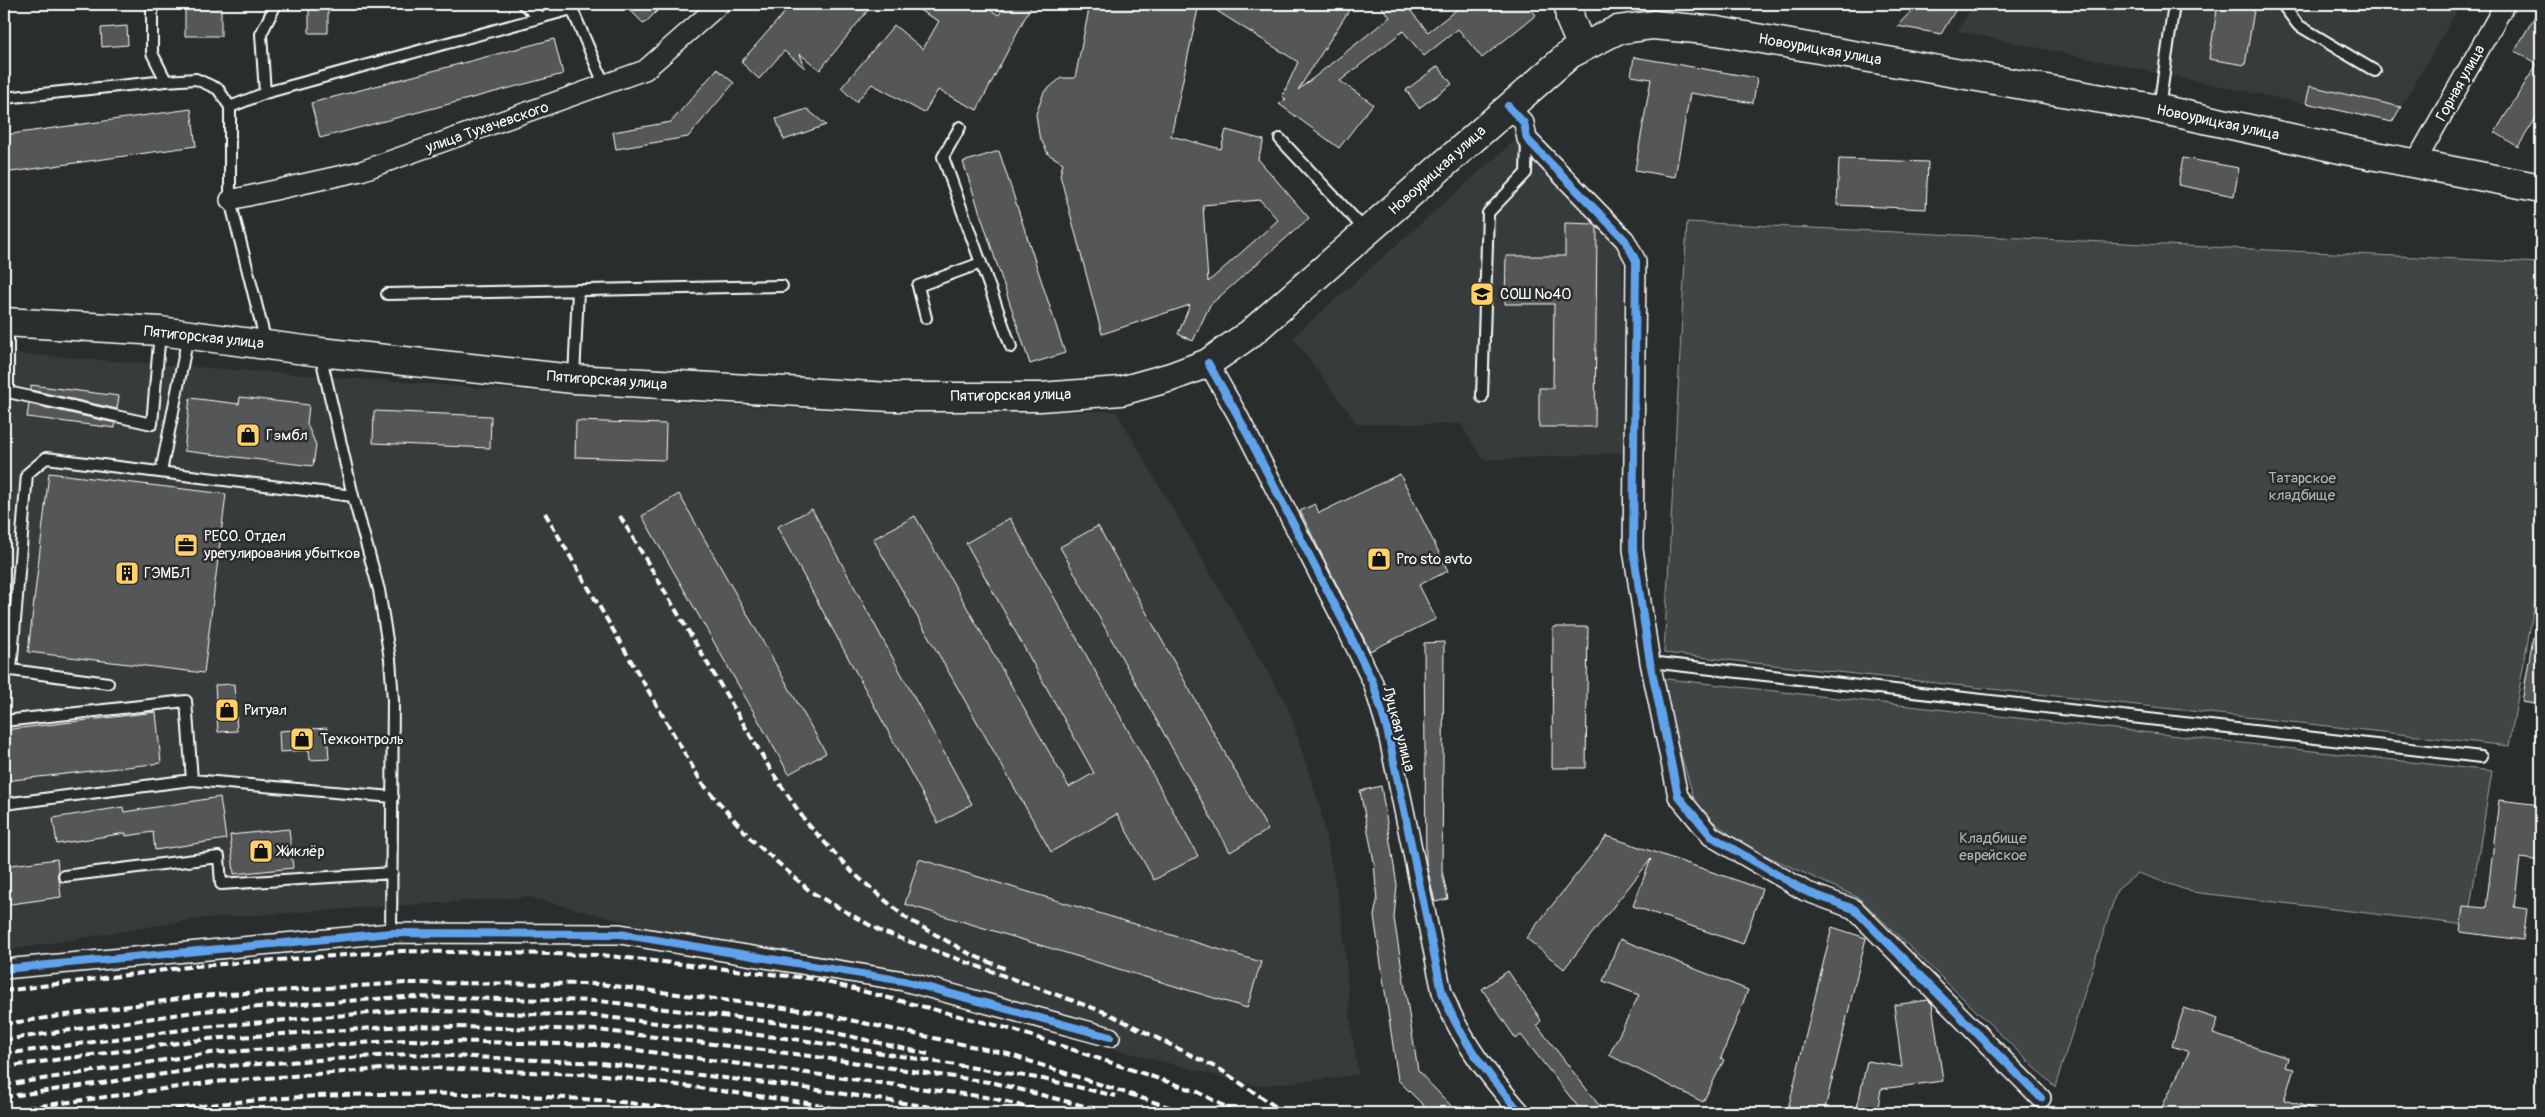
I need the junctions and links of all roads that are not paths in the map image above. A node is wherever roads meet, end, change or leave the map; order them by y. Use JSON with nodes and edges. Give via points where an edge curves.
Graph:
{"nodes":[{"id":1,"x":152,"y":4,"type":"edge"},
{"id":2,"x":276,"y":4,"type":"edge"},
{"id":3,"x":523,"y":4,"type":"edge"},
{"id":4,"x":720,"y":4,"type":"edge"},
{"id":5,"x":1569,"y":4,"type":"edge"},
{"id":6,"x":2174,"y":4,"type":"edge"},
{"id":7,"x":2282,"y":4,"type":"edge"},
{"id":8,"x":2505,"y":4,"type":"edge"},
{"id":9,"x":575,"y":6,"type":"edge"},
{"id":10,"x":540,"y":17,"type":"junction"},
{"id":11,"x":1582,"y":47,"type":"junction"},
{"id":12,"x":2375,"y":71,"type":"dead end"},
{"id":13,"x":166,"y":81,"type":"junction"},
{"id":14,"x":604,"y":86,"type":"junction"},
{"id":15,"x":265,"y":93,"type":"junction"},
{"id":16,"x":4,"y":98,"type":"edge"},
{"id":17,"x":1508,"y":106,"type":"junction"},
{"id":18,"x":230,"y":107,"type":"junction"},
{"id":19,"x":2159,"y":109,"type":"junction"},
{"id":20,"x":960,"y":127,"type":"dead end"},
{"id":21,"x":1527,"y":139,"type":"junction"},
{"id":22,"x":1280,"y":140,"type":"dead end"},
{"id":23,"x":2415,"y":163,"type":"junction"},
{"id":24,"x":2541,"y":188,"type":"edge"},
{"id":25,"x":230,"y":200,"type":"junction"},
{"id":26,"x":1367,"y":232,"type":"junction"},
{"id":27,"x":981,"y":263,"type":"junction"},
{"id":28,"x":782,"y":286,"type":"dead end"},
{"id":29,"x":578,"y":290,"type":"junction"},
{"id":30,"x":388,"y":294,"type":"dead end"},
{"id":31,"x":926,"y":318,"type":"dead end"},
{"id":32,"x":6,"y":322,"type":"edge"},
{"id":33,"x":160,"y":331,"type":"junction"},
{"id":34,"x":188,"y":335,"type":"junction"},
{"id":35,"x":266,"y":344,"type":"junction"},
{"id":36,"x":1011,"y":347,"type":"dead end"},
{"id":37,"x":320,"y":352,"type":"junction"},
{"id":38,"x":1208,"y":363,"type":"junction"},
{"id":39,"x":574,"y":379,"type":"junction"},
{"id":40,"x":1482,"y":397,"type":"dead end"},
{"id":41,"x":161,"y":472,"type":"junction"},
{"id":42,"x":353,"y":496,"type":"junction"},
{"id":43,"x":1650,"y":662,"type":"junction"},
{"id":44,"x":108,"y":683,"type":"dead end"},
{"id":45,"x":4,"y":721,"type":"edge"},
{"id":46,"x":2481,"y":757,"type":"dead end"},
{"id":47,"x":192,"y":780,"type":"junction"},
{"id":48,"x":393,"y":797,"type":"junction"},
{"id":49,"x":4,"y":804,"type":"edge"},
{"id":50,"x":392,"y":873,"type":"junction"},
{"id":51,"x":64,"y":876,"type":"dead end"},
{"id":52,"x":391,"y":932,"type":"junction"},
{"id":53,"x":4,"y":969,"type":"edge"},
{"id":54,"x":1110,"y":1037,"type":"dead end"},
{"id":55,"x":2041,"y":1098,"type":"dead end"},
{"id":56,"x":1521,"y":1113,"type":"edge"}],
"edges":[{"from":1,"to":13,"type":"lane","via":[[152,53]]},
{"from":2,"to":15,"type":"lane","via":[[261,34]]},
{"from":3,"to":10,"type":"lane"},
{"from":4,"to":14,"type":"street","name":"улица Тухачевского","via":[[645,70]]},
{"from":5,"to":11,"type":"main road","via":[[1570,19]]},
{"from":6,"to":19,"type":"lane"},
{"from":7,"to":12,"type":"lane","via":[[2298,25]]},
{"from":8,"to":23,"type":"street","name":"Горная улица"},
{"from":9,"to":10,"type":"lane"},
{"from":9,"to":14,"type":"lane"},
{"from":10,"to":15,"type":"lane"},
{"from":11,"to":17,"type":"main road","name":"Новоурицкая улица"},
{"from":11,"to":19,"type":"main road","name":"Новоурицкая улица","via":[[1616,30],[1644,26],[1717,31]]},
{"from":13,"to":16,"type":"lane"},
{"from":13,"to":18,"type":"lane","via":[[196,79],[218,89]]},
{"from":14,"to":25,"type":"street","name":"улица Тухачевского","via":[[361,171]]},
{"from":15,"to":18,"type":"lane"},
{"from":17,"to":21,"type":"street","via":[[1524,123]]},
{"from":17,"to":26,"type":"main road","name":"Новоурицкая улица"},
{"from":18,"to":25,"type":"lane"},
{"from":19,"to":23,"type":"main road","name":"Новоурицкая улица"},
{"from":20,"to":27,"type":"lane","via":[[943,157]]},
{"from":21,"to":40,"type":"lane","via":[[1526,173],[1488,213]]},
{"from":21,"to":43,"type":"street","via":[[1625,240],[1636,261],[1633,548]]},
{"from":22,"to":26,"type":"lane"},
{"from":23,"to":24,"type":"main road","name":"Новоурицкая улица"},
{"from":25,"to":35,"type":"lane"},
{"from":26,"to":38,"type":"main road","name":"Новоурицкая улица","via":[[1251,333]]},
{"from":27,"to":31,"type":"lane","via":[[918,286]]},
{"from":27,"to":36,"type":"lane"},
{"from":28,"to":29,"type":"lane"},
{"from":29,"to":30,"type":"lane"},
{"from":29,"to":39,"type":"lane"},
{"from":32,"to":33,"type":"main road","name":"Пятигорская улица"},
{"from":32,"to":33,"type":"lane","via":[[8,392],[152,424]]},
{"from":33,"to":34,"type":"main road","name":"Пятигорская улица"},
{"from":34,"to":35,"type":"main road","name":"Пятигорская улица"},
{"from":34,"to":41,"type":"lane"},
{"from":35,"to":37,"type":"main road","name":"Пятигорская улица"},
{"from":37,"to":39,"type":"main road","name":"Пятигорская улица"},
{"from":37,"to":42,"type":"lane"},
{"from":38,"to":39,"type":"main road","name":"Пятигорская улица","via":[[1121,391],[1040,397],[890,397]]},
{"from":38,"to":56,"type":"street","name":"Луцкая улица","via":[[1373,683],[1387,730],[1442,992],[1454,1024],[1486,1072]]},
{"from":41,"to":42,"type":"lane"},
{"from":41,"to":44,"type":"lane","via":[[46,458],[27,474],[11,670]]},
{"from":42,"to":48,"type":"lane","via":[[380,590],[390,659]]},
{"from":43,"to":46,"type":"lane"},
{"from":43,"to":55,"type":"street","via":[[1678,796],[1711,836],[1805,891],[1854,909]]},
{"from":45,"to":47,"type":"lane","via":[[186,701]]},
{"from":47,"to":48,"type":"lane"},
{"from":47,"to":49,"type":"lane"},
{"from":48,"to":50,"type":"lane"},
{"from":50,"to":51,"type":"lane","via":[[221,884],[219,857]]},
{"from":50,"to":52,"type":"lane"},
{"from":52,"to":53,"type":"street"},
{"from":52,"to":54,"type":"street","via":[[620,934],[904,981]]}]}
